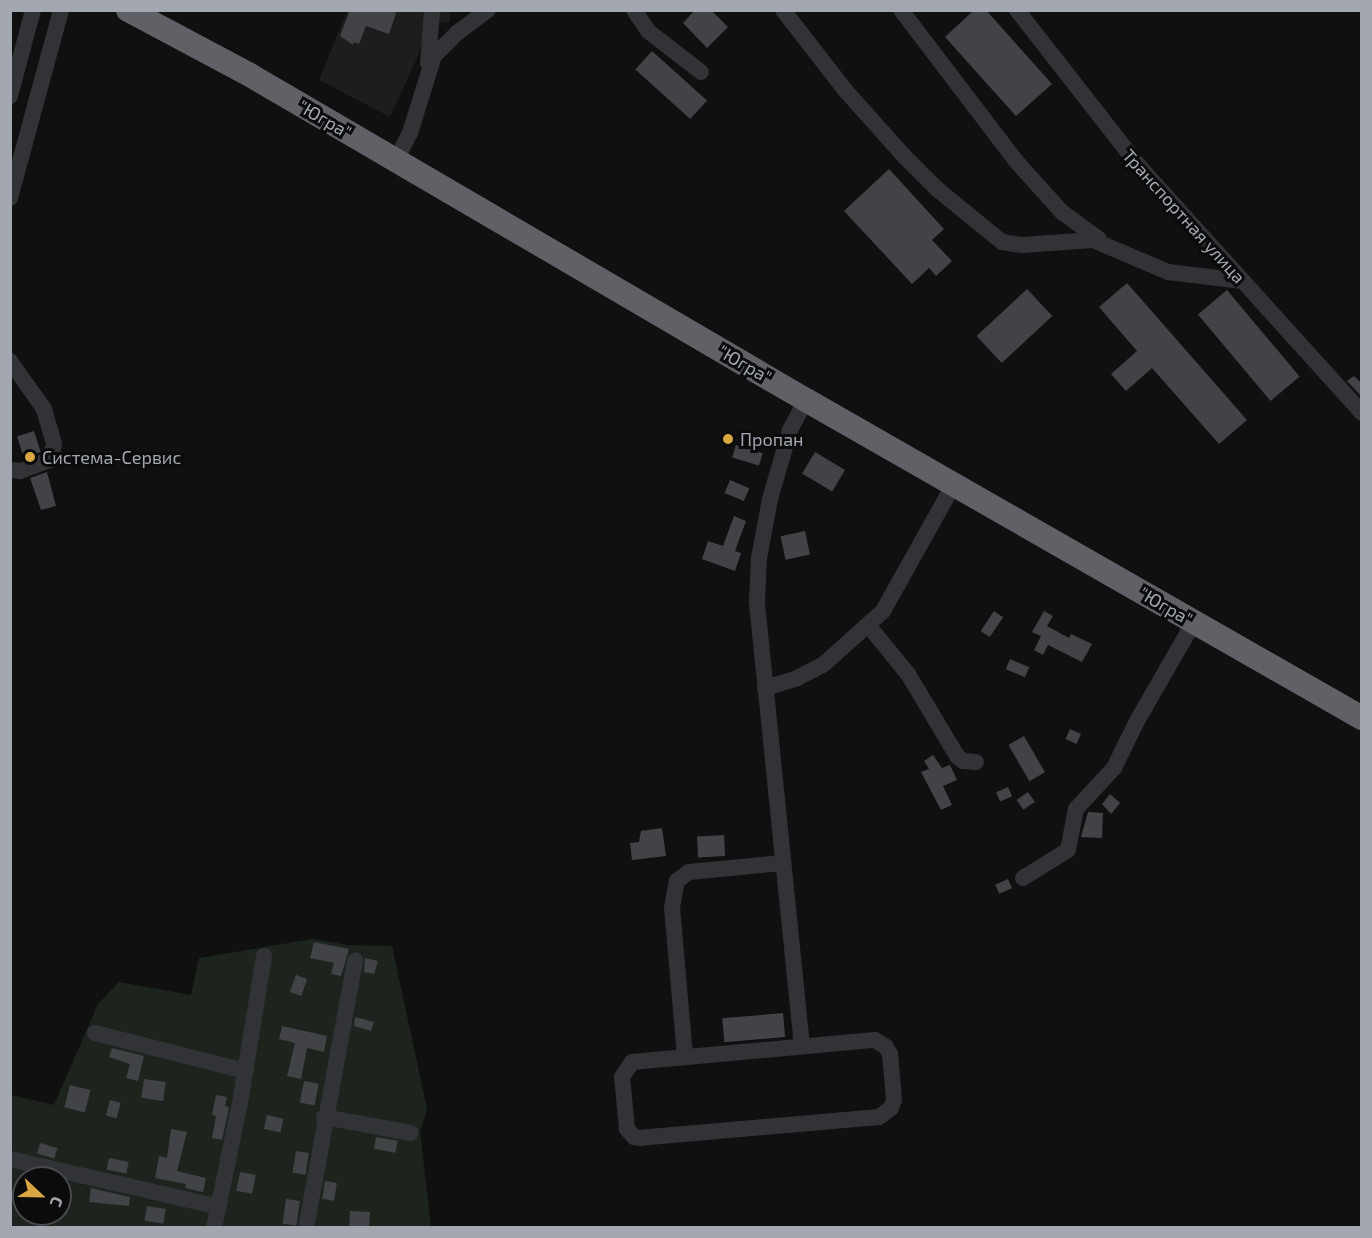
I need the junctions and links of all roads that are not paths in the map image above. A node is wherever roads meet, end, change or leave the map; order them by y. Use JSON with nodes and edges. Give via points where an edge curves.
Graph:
{"nodes":[{"id":1,"x":33,"y":10,"type":"edge"},
{"id":2,"x":62,"y":10,"type":"edge"},
{"id":3,"x":128,"y":10,"type":"edge"},
{"id":4,"x":432,"y":10,"type":"edge"},
{"id":5,"x":488,"y":10,"type":"edge"},
{"id":6,"x":634,"y":10,"type":"edge"},
{"id":7,"x":783,"y":10,"type":"edge"},
{"id":8,"x":902,"y":10,"type":"edge"},
{"id":9,"x":1017,"y":10,"type":"edge"},
{"id":10,"x":701,"y":72,"type":"dead end"},
{"id":11,"x":426,"y":74,"type":"junction"},
{"id":12,"x":10,"y":96,"type":"edge"},
{"id":13,"x":396,"y":160,"type":"junction"},
{"id":14,"x":10,"y":198,"type":"edge"},
{"id":15,"x":1105,"y":243,"type":"junction"},
{"id":16,"x":1242,"y":281,"type":"junction"},
{"id":17,"x":10,"y":362,"type":"edge"},
{"id":18,"x":806,"y":400,"type":"junction"},
{"id":19,"x":1362,"y":413,"type":"edge"},
{"id":20,"x":10,"y":470,"type":"edge"},
{"id":21,"x":954,"y":484,"type":"junction"},
{"id":22,"x":1194,"y":622,"type":"junction"},
{"id":23,"x":868,"y":624,"type":"junction"},
{"id":24,"x":765,"y":688,"type":"junction"},
{"id":25,"x":1362,"y":718,"type":"edge"},
{"id":26,"x":976,"y":762,"type":"dead end"},
{"id":27,"x":783,"y":862,"type":"junction"},
{"id":28,"x":1023,"y":878,"type":"dead end"},
{"id":29,"x":264,"y":956,"type":"dead end"},
{"id":30,"x":355,"y":960,"type":"dead end"},
{"id":31,"x":95,"y":1034,"type":"dead end"},
{"id":32,"x":802,"y":1046,"type":"junction"},
{"id":33,"x":685,"y":1056,"type":"junction"},
{"id":34,"x":245,"y":1071,"type":"junction"},
{"id":35,"x":324,"y":1117,"type":"junction"},
{"id":36,"x":411,"y":1133,"type":"dead end"},
{"id":37,"x":10,"y":1160,"type":"edge"},
{"id":38,"x":219,"y":1207,"type":"junction"},
{"id":39,"x":214,"y":1227,"type":"edge"},
{"id":40,"x":306,"y":1227,"type":"edge"}],
"edges":[{"from":1,"to":12,"type":"street"},
{"from":2,"to":14,"type":"street"},
{"from":3,"to":13,"type":"highway","name":"\"Югра\"","via":[[241,69]]},
{"from":4,"to":11,"type":"street"},
{"from":5,"to":11,"type":"street","via":[[441,47]]},
{"from":6,"to":10,"type":"street","via":[[648,31]]},
{"from":7,"to":15,"type":"street","via":[[873,124],[937,189],[992,236],[1011,244],[1084,239]]},
{"from":8,"to":15,"type":"street","via":[[1016,161],[1062,212]]},
{"from":9,"to":16,"type":"street","name":"Транспортная улица","via":[[1132,157]]},
{"from":11,"to":13,"type":"street","via":[[410,133]]},
{"from":13,"to":18,"type":"highway","name":"\"Югра\""},
{"from":15,"to":16,"type":"street","via":[[1167,273]]},
{"from":16,"to":19,"type":"street","name":"Транспортная улица"},
{"from":17,"to":20,"type":"street","via":[[44,409],[54,445],[49,460],[20,471]]},
{"from":18,"to":21,"type":"highway","name":"\"Югра\""},
{"from":18,"to":24,"type":"street","via":[[790,430],[770,499],[759,558],[757,600]]},
{"from":21,"to":22,"type":"highway","name":"\"Югра\""},
{"from":21,"to":23,"type":"street","via":[[891,601]]},
{"from":22,"to":25,"type":"highway","name":"\"Югра\""},
{"from":22,"to":28,"type":"street","via":[[1114,768],[1076,809],[1068,850]]},
{"from":23,"to":24,"type":"street","via":[[818,668]]},
{"from":23,"to":26,"type":"street","via":[[908,674],[957,756]]},
{"from":24,"to":27,"type":"street"},
{"from":27,"to":32,"type":"street"},
{"from":27,"to":33,"type":"street","via":[[689,872],[677,881],[672,908]]},
{"from":29,"to":34,"type":"street"},
{"from":30,"to":35,"type":"street"},
{"from":31,"to":34,"type":"street"},
{"from":32,"to":33,"type":"street"},
{"from":32,"to":33,"type":"street","via":[[882,1042],[890,1054],[894,1100],[891,1108],[879,1117],[634,1137],[627,1129],[624,1070],[632,1062]]},
{"from":34,"to":38,"type":"street"},
{"from":35,"to":36,"type":"street"},
{"from":35,"to":40,"type":"street"},
{"from":37,"to":38,"type":"street"},
{"from":38,"to":39,"type":"street"}]}
